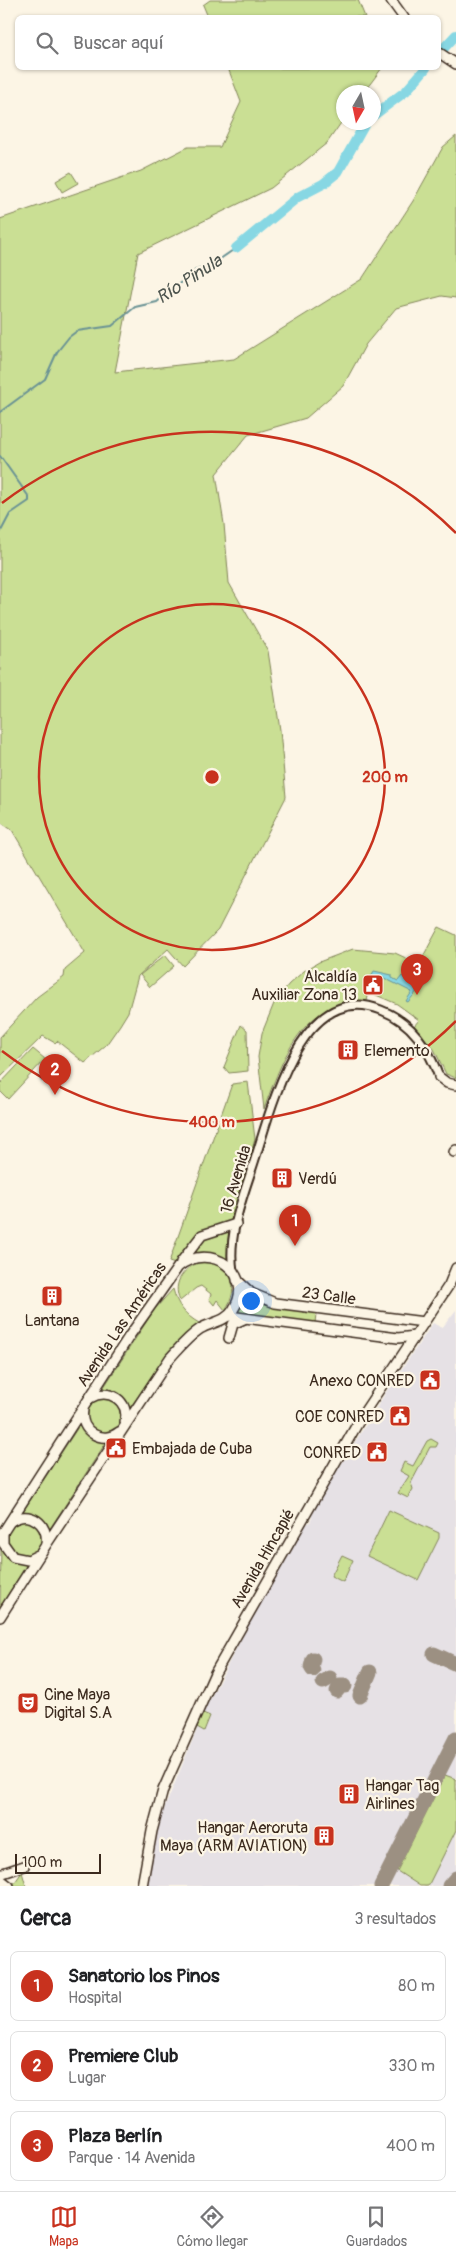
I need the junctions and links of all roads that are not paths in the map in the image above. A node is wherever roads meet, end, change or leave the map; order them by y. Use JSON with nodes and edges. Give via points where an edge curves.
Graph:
{"nodes":[{"id":1,"x":391,"y":0,"type":"edge"},
{"id":2,"x":402,"y":15,"type":"edge"},
{"id":3,"x":441,"y":54,"type":"edge"},
{"id":4,"x":456,"y":64,"type":"edge"},
{"id":5,"x":439,"y":1077,"type":"joint"},
{"id":6,"x":456,"y":1085,"type":"edge"},
{"id":7,"x":236,"y":1224,"type":"junction"},
{"id":8,"x":178,"y":1267,"type":"junction"},
{"id":9,"x":456,"y":1268,"type":"edge"},
{"id":10,"x":233,"y":1271,"type":"junction"},
{"id":11,"x":237,"y":1280,"type":"junction"},
{"id":12,"x":320,"y":1310,"type":"junction"},
{"id":13,"x":229,"y":1316,"type":"junction"},
{"id":14,"x":247,"y":1319,"type":"junction"},
{"id":15,"x":424,"y":1322,"type":"junction"},
{"id":16,"x":318,"y":1328,"type":"junction"},
{"id":17,"x":415,"y":1336,"type":"junction"},
{"id":18,"x":229,"y":1338,"type":"dead end"},
{"id":19,"x":398,"y":1338,"type":"junction"},
{"id":20,"x":404,"y":1353,"type":"junction"},
{"id":21,"x":89,"y":1399,"type":"junction"},
{"id":22,"x":83,"y":1408,"type":"junction"},
{"id":23,"x":122,"y":1429,"type":"junction"},
{"id":24,"x":10,"y":1522,"type":"junction"},
{"id":25,"x":2,"y":1535,"type":"edge"},
{"id":26,"x":46,"y":1544,"type":"junction"},
{"id":27,"x":40,"y":1554,"type":"junction"},
{"id":28,"x":0,"y":1617,"type":"edge"},
{"id":29,"x":24,"y":1866,"type":"dead end"},
{"id":30,"x":0,"y":1874,"type":"edge"},
{"id":31,"x":0,"y":1879,"type":"edge"},
{"id":32,"x":9,"y":1886,"type":"edge"},
{"id":33,"x":142,"y":1886,"type":"edge"}],
"edges":[{"from":1,"to":2,"type":"main road"},
{"from":3,"to":4,"type":"main road"},
{"from":5,"to":6,"type":"main road"},
{"from":5,"to":7,"type":"street","name":"16 Avenida","via":[[428,1051],[410,1028],[393,1015],[365,1006],[349,1006],[323,1019],[302,1041],[286,1069]]},
{"from":7,"to":8,"type":"main road","via":[[200,1237]]},
{"from":7,"to":10,"type":"street","name":"16 Avenida"},
{"from":8,"to":10,"type":"main road","name":"Avenida Las Américas","via":[[193,1258],[210,1256]]},
{"from":8,"to":21,"type":"main road","name":"Avenida Las Américas"},
{"from":9,"to":15,"type":"main road","name":"Avenida Hincapié","via":[[449,1285]]},
{"from":10,"to":11,"type":"main road"},
{"from":11,"to":12,"type":"main road","name":"23 Calle","via":[[251,1293],[276,1303]]},
{"from":11,"to":13,"type":"main road","via":[[238,1302]]},
{"from":12,"to":15,"type":"main road","name":"23 Calle"},
{"from":12,"to":16,"type":"main road"},
{"from":13,"to":14,"type":"main road","name":"23 Calle"},
{"from":13,"to":23,"type":"main road","via":[[202,1328],[184,1342]]},
{"from":14,"to":16,"type":"main road","name":"23 Calle"},
{"from":14,"to":18,"type":"main road","via":[[233,1324]]},
{"from":15,"to":17,"type":"main road","name":"Avenida Hincapié"},
{"from":16,"to":19,"type":"main road","name":"23 Calle"},
{"from":17,"to":19,"type":"main road","name":"23 Calle"},
{"from":17,"to":20,"type":"main road","name":"Avenida Hincapié"},
{"from":19,"to":20,"type":"main road"},
{"from":20,"to":33,"type":"main road","name":"Avenida Hincapié","via":[[363,1414],[215,1673],[163,1790]]},
{"from":21,"to":22,"type":"main road","name":"Avenida Las Américas"},
{"from":21,"to":23,"type":"main road","via":[[102,1394],[116,1397],[125,1407]]},
{"from":22,"to":23,"type":"main road","via":[[83,1422],[91,1433],[104,1438]]},
{"from":22,"to":24,"type":"main road","name":"Avenida Las Américas"},
{"from":23,"to":26,"type":"main road"},
{"from":24,"to":25,"type":"main road","name":"Avenida Las Américas"},
{"from":24,"to":26,"type":"main road","via":[[27,1517],[39,1522],[46,1532]]},
{"from":25,"to":27,"type":"main road","via":[[5,1548],[13,1556],[28,1560]]},
{"from":26,"to":27,"type":"main road"},
{"from":27,"to":28,"type":"main road"},
{"from":29,"to":30,"type":"main road"},
{"from":31,"to":32,"type":"main road"}]}
